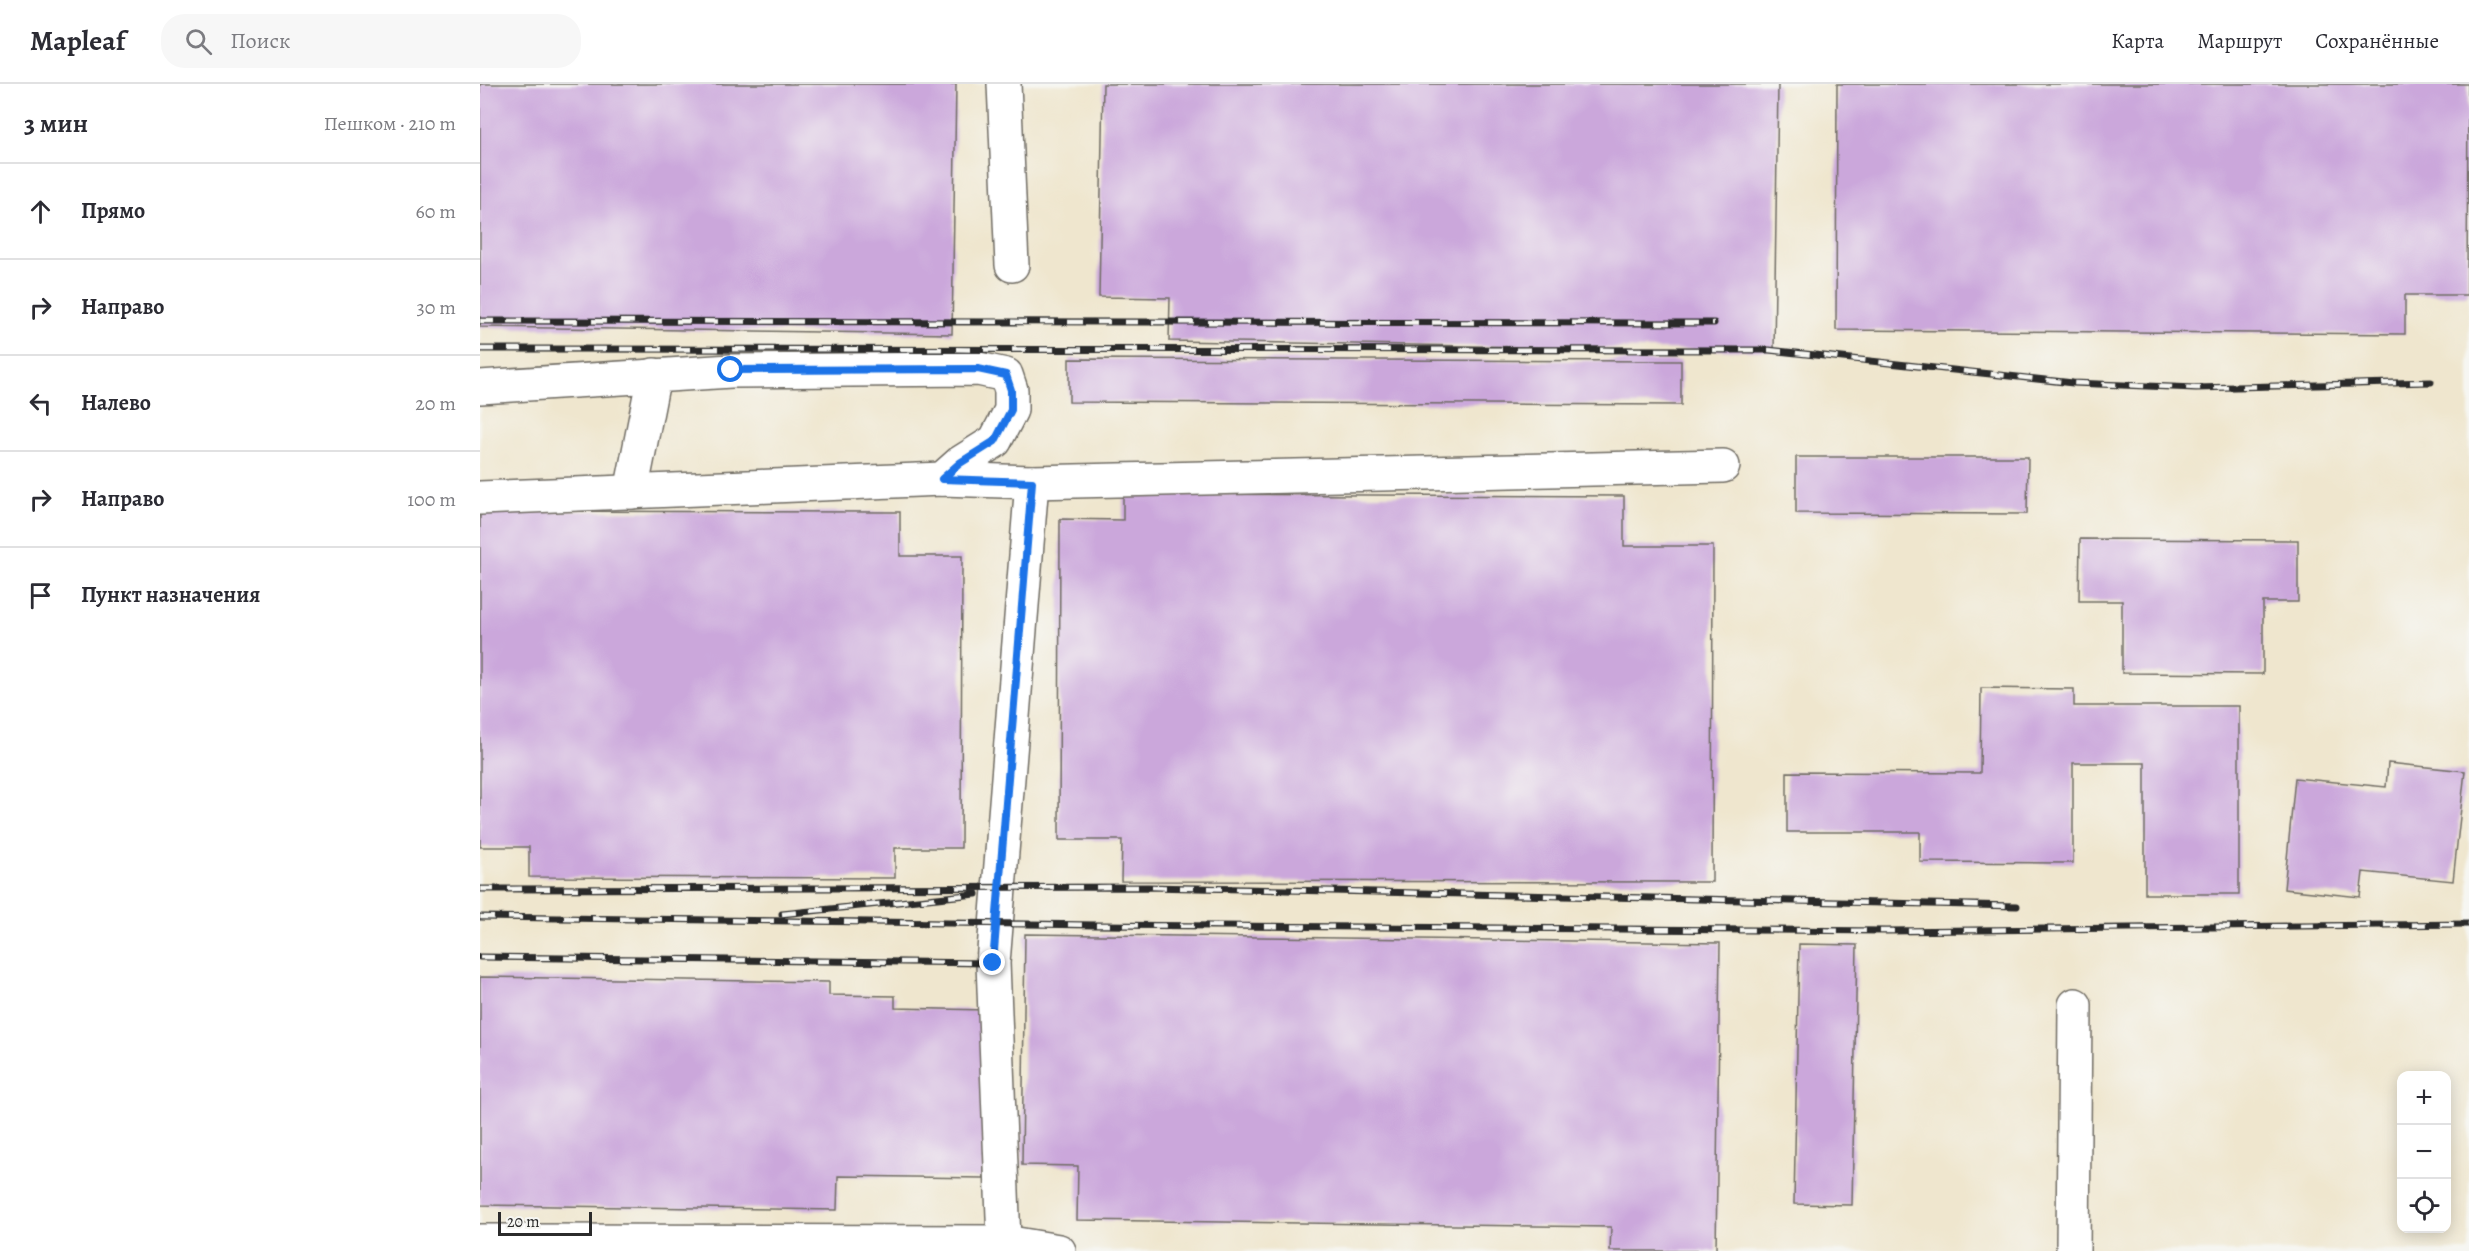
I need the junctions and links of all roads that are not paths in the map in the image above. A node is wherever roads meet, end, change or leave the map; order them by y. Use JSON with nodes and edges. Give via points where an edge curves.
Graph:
{"nodes":[{"id":1,"x":1004,"y":84,"type":"edge"},
{"id":2,"x":1012,"y":266,"type":"dead end"},
{"id":3,"x":654,"y":375,"type":"junction"},
{"id":4,"x":480,"y":387,"type":"edge"},
{"id":5,"x":1723,"y":466,"type":"dead end"},
{"id":6,"x":942,"y":479,"type":"junction"},
{"id":7,"x":1032,"y":482,"type":"junction"},
{"id":8,"x":631,"y":492,"type":"junction"},
{"id":9,"x":480,"y":498,"type":"edge"},
{"id":10,"x":2075,"y":1005,"type":"dead end"},
{"id":11,"x":480,"y":1241,"type":"edge"},
{"id":12,"x":1004,"y":1242,"type":"junction"},
{"id":13,"x":1059,"y":1251,"type":"edge"},
{"id":14,"x":2073,"y":1251,"type":"edge"}],
"edges":[{"from":1,"to":2,"type":"street"},
{"from":3,"to":4,"type":"street"},
{"from":3,"to":6,"type":"street","via":[[731,370],[893,369],[978,369],[1006,375],[1011,410],[995,441]]},
{"from":3,"to":8,"type":"street"},
{"from":5,"to":7,"type":"street"},
{"from":6,"to":7,"type":"street"},
{"from":6,"to":8,"type":"street"},
{"from":7,"to":12,"type":"street","via":[[993,963]]},
{"from":8,"to":9,"type":"street"},
{"from":10,"to":14,"type":"street"},
{"from":11,"to":12,"type":"street"},
{"from":12,"to":13,"type":"street"}]}
